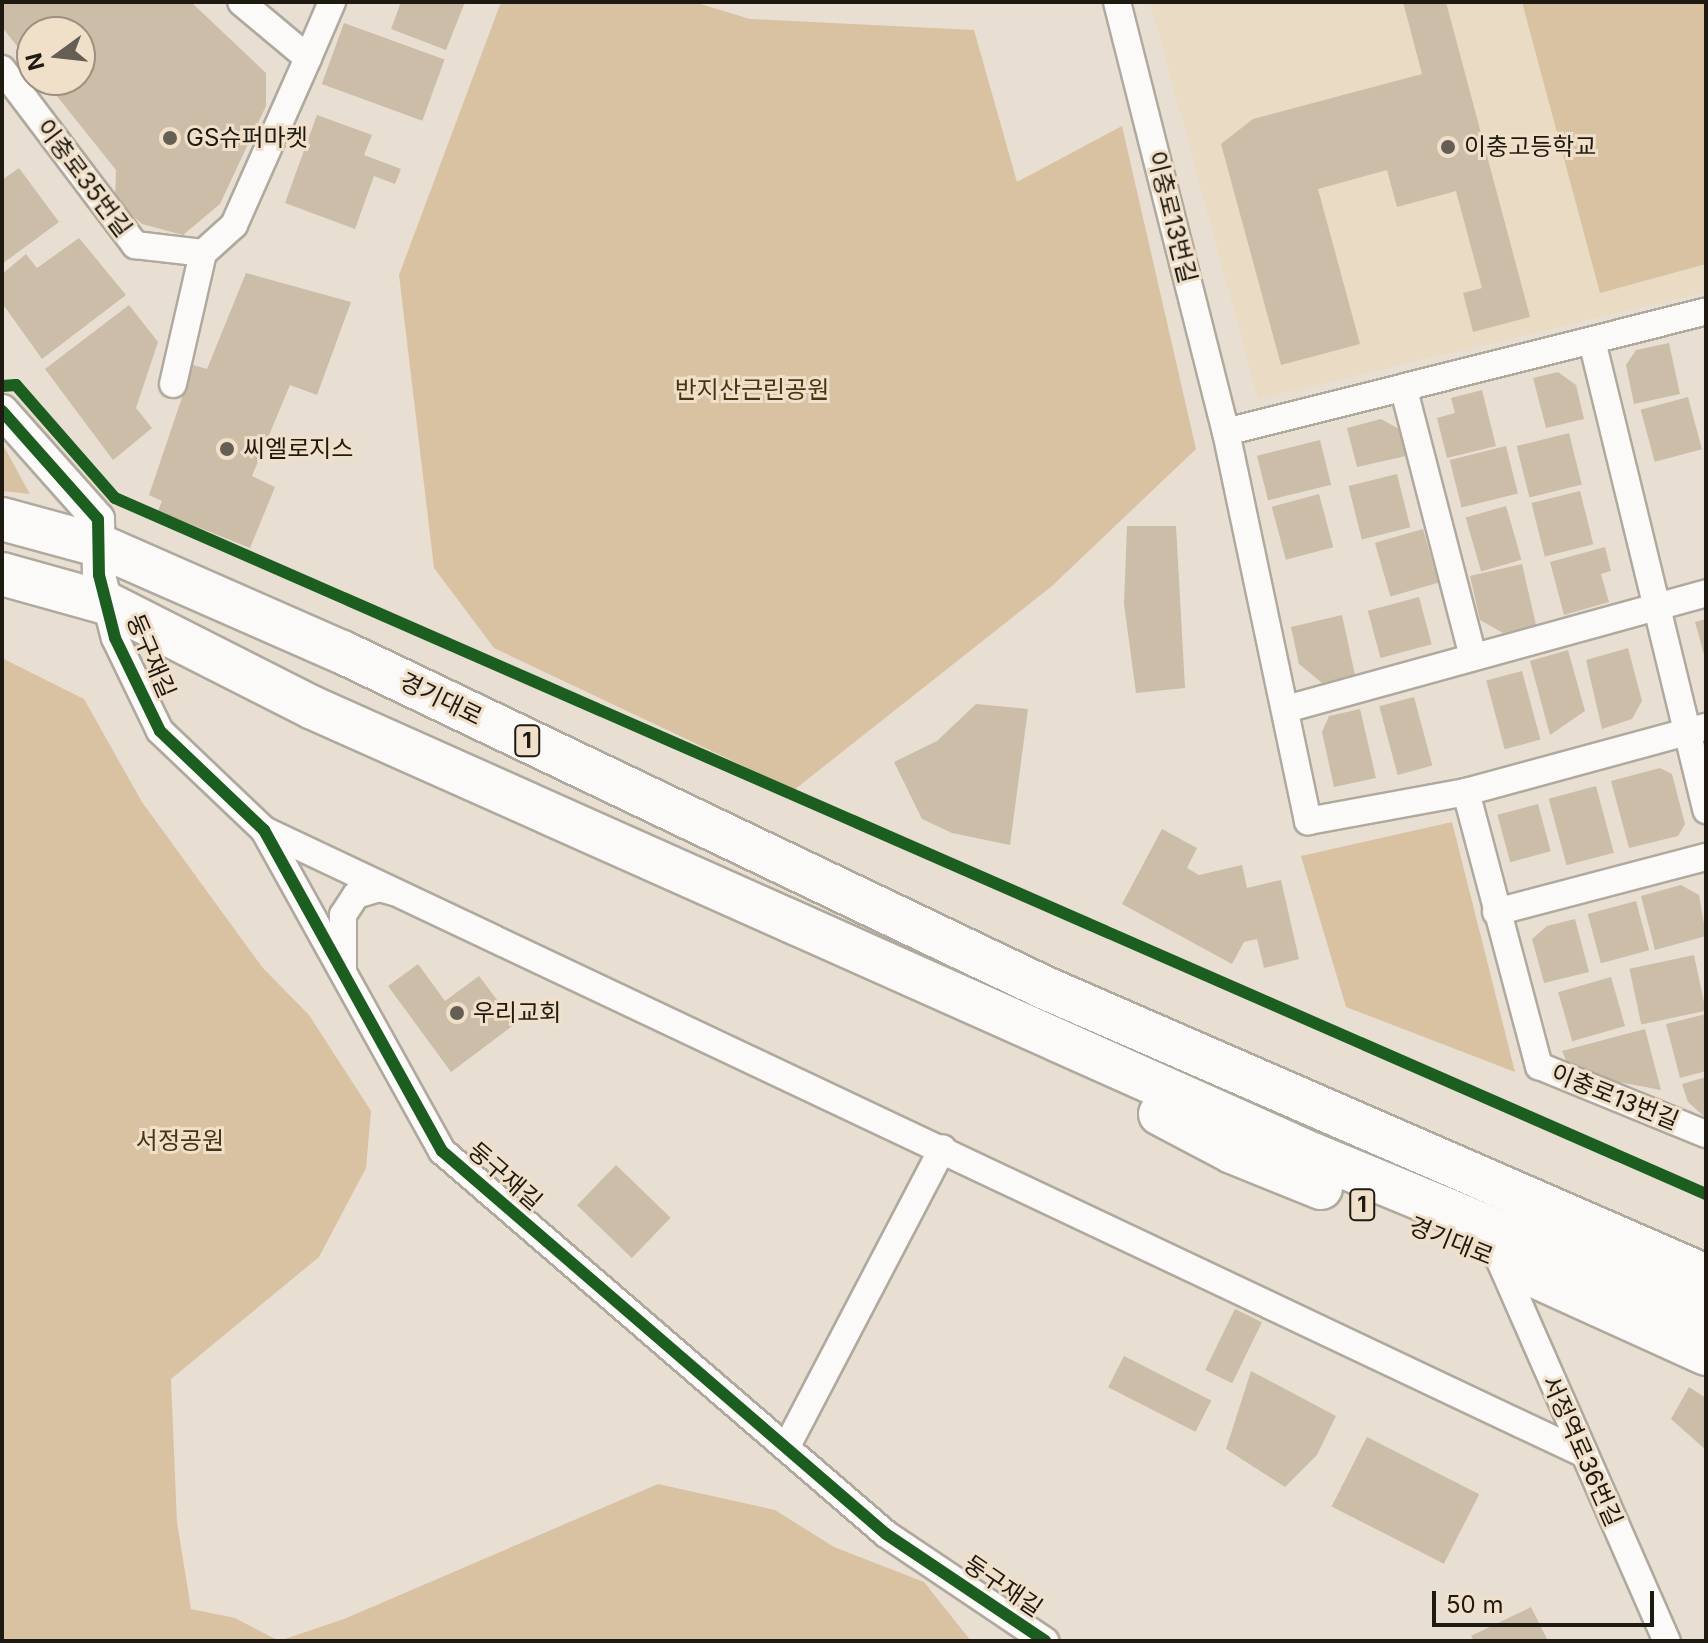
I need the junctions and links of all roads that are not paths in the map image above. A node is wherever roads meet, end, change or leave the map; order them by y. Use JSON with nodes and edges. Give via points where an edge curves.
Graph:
{"nodes":[{"id":1,"x":241,"y":2,"type":"edge"},
{"id":2,"x":332,"y":2,"type":"edge"},
{"id":3,"x":1117,"y":2,"type":"edge"},
{"id":4,"x":308,"y":58,"type":"junction"},
{"id":5,"x":2,"y":69,"type":"edge"},
{"id":6,"x":203,"y":253,"type":"junction"},
{"id":7,"x":1706,"y":311,"type":"edge"},
{"id":8,"x":1592,"y":341,"type":"junction"},
{"id":9,"x":173,"y":384,"type":"dead end"},
{"id":10,"x":1404,"y":390,"type":"junction"},
{"id":11,"x":2,"y":411,"type":"edge"},
{"id":12,"x":1226,"y":432,"type":"junction"},
{"id":13,"x":2,"y":519,"type":"edge"},
{"id":14,"x":98,"y":545,"type":"junction"},
{"id":15,"x":2,"y":574,"type":"edge"},
{"id":16,"x":1706,"y":593,"type":"edge"},
{"id":17,"x":106,"y":603,"type":"junction"},
{"id":18,"x":1655,"y":607,"type":"junction"},
{"id":19,"x":1473,"y":656,"type":"junction"},
{"id":20,"x":1286,"y":709,"type":"junction"},
{"id":21,"x":1697,"y":729,"type":"edge"},
{"id":22,"x":1466,"y":792,"type":"junction"},
{"id":23,"x":1706,"y":810,"type":"edge"},
{"id":24,"x":264,"y":830,"type":"junction"},
{"id":25,"x":1706,"y":857,"type":"edge"},
{"id":26,"x":420,"y":899,"type":"junction"},
{"id":27,"x":1496,"y":912,"type":"junction"},
{"id":28,"x":343,"y":971,"type":"junction"},
{"id":29,"x":1043,"y":987,"type":"junction"},
{"id":30,"x":1034,"y":1028,"type":"junction"},
{"id":31,"x":1706,"y":1134,"type":"edge"},
{"id":32,"x":943,"y":1148,"type":"junction"},
{"id":33,"x":1706,"y":1245,"type":"edge"},
{"id":34,"x":1500,"y":1261,"type":"junction"},
{"id":35,"x":1706,"y":1276,"type":"edge"},
{"id":36,"x":1706,"y":1316,"type":"edge"},
{"id":37,"x":1706,"y":1354,"type":"edge"},
{"id":38,"x":787,"y":1446,"type":"junction"},
{"id":39,"x":1582,"y":1453,"type":"junction"},
{"id":40,"x":1045,"y":1641,"type":"edge"},
{"id":41,"x":1667,"y":1641,"type":"edge"}],
"edges":[{"from":1,"to":4,"type":"street"},
{"from":2,"to":4,"type":"street"},
{"from":3,"to":12,"type":"street","name":"이충로13번길"},
{"from":4,"to":6,"type":"street","via":[[234,225]]},
{"from":5,"to":6,"type":"street","name":"이충로35번길","via":[[135,245]]},
{"from":6,"to":9,"type":"street"},
{"from":7,"to":8,"type":"street"},
{"from":8,"to":10,"type":"street"},
{"from":8,"to":18,"type":"street"},
{"from":10,"to":12,"type":"street"},
{"from":10,"to":19,"type":"street"},
{"from":11,"to":14,"type":"street","via":[[98,519]]},
{"from":12,"to":20,"type":"street","name":"이충로13번길"},
{"from":13,"to":14,"type":"main road","name":"경기대로","number":"1"},
{"from":14,"to":17,"type":"street"},
{"from":14,"to":29,"type":"main road","name":"경기대로","number":"1","via":[[342,652]]},
{"from":15,"to":17,"type":"main road","name":"경기대로","number":"1"},
{"from":16,"to":18,"type":"street"},
{"from":17,"to":24,"type":"street","name":"둥구재길","via":[[115,638],[160,731]]},
{"from":17,"to":30,"type":"main road","name":"경기대로","number":"1","via":[[311,707]]},
{"from":18,"to":19,"type":"street"},
{"from":18,"to":21,"type":"street"},
{"from":19,"to":20,"type":"street"},
{"from":20,"to":22,"type":"street","name":"이충로13번길","via":[[1308,821]]},
{"from":21,"to":22,"type":"street","name":"이충로13번길"},
{"from":21,"to":23,"type":"street"},
{"from":22,"to":27,"type":"street","name":"이충로13번길"},
{"from":24,"to":26,"type":"street"},
{"from":24,"to":28,"type":"street","name":"둥구재길"},
{"from":25,"to":27,"type":"street"},
{"from":26,"to":28,"type":"street","via":[[379,888],[356,895],[343,915]]},
{"from":26,"to":32,"type":"street"},
{"from":27,"to":31,"type":"street","name":"이충로13번길","via":[[1539,1066]]},
{"from":28,"to":38,"type":"street","name":"둥구재길","via":[[442,1151]]},
{"from":29,"to":33,"type":"main road","name":"경기대로","number":"1","via":[[1137,1003]]},
{"from":29,"to":35,"type":"main road","name":"경기대로","number":"1"},
{"from":30,"to":34,"type":"main road","name":"경기대로","number":"1","via":[[1096,1076],[1232,1152]]},
{"from":30,"to":36,"type":"main road","name":"경기대로","number":"1","via":[[1312,1154]]},
{"from":32,"to":38,"type":"street"},
{"from":32,"to":39,"type":"street"},
{"from":34,"to":37,"type":"main road","name":"경기대로","number":"1"},
{"from":34,"to":39,"type":"street","name":"서정역로36번길"},
{"from":38,"to":40,"type":"street","name":"둥구재길","via":[[886,1534]]},
{"from":39,"to":41,"type":"street","name":"서정역로36번길"}]}
